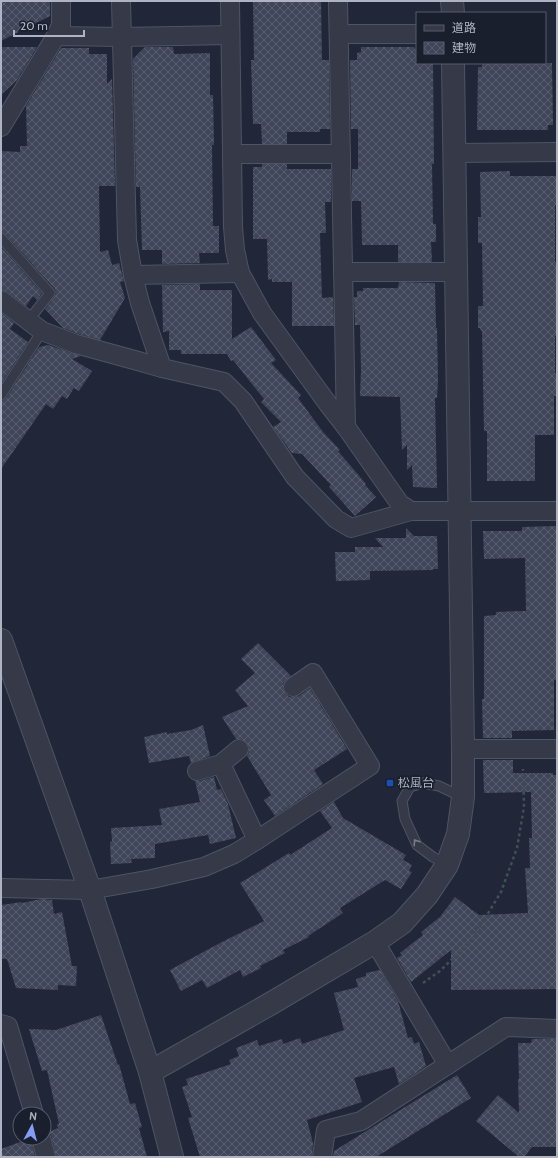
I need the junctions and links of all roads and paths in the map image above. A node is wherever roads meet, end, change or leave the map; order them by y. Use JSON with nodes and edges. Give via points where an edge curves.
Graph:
{"nodes":[{"id":1,"x":61,"y":1,"type":"edge"},
{"id":2,"x":121,"y":1,"type":"edge"},
{"id":3,"x":230,"y":1,"type":"edge"},
{"id":4,"x":338,"y":1,"type":"edge"},
{"id":5,"x":452,"y":1,"type":"edge"},
{"id":6,"x":453,"y":12,"type":"edge"},
{"id":7,"x":339,"y":34,"type":"junction"},
{"id":8,"x":416,"y":34,"type":"edge"},
{"id":9,"x":230,"y":35,"type":"junction"},
{"id":10,"x":56,"y":36,"type":"junction"},
{"id":11,"x":122,"y":37,"type":"junction"},
{"id":12,"x":453,"y":64,"type":"edge"},
{"id":13,"x":1,"y":127,"type":"edge"},
{"id":14,"x":557,"y":152,"type":"edge"},
{"id":15,"x":454,"y":153,"type":"junction"},
{"id":16,"x":232,"y":154,"type":"junction"},
{"id":17,"x":341,"y":154,"type":"junction"},
{"id":18,"x":1,"y":238,"type":"edge"},
{"id":19,"x":343,"y":272,"type":"junction"},
{"id":20,"x":456,"y":272,"type":"junction"},
{"id":21,"x":240,"y":273,"type":"junction"},
{"id":22,"x":132,"y":275,"type":"junction"},
{"id":23,"x":1,"y":300,"type":"edge"},
{"id":24,"x":35,"y":326,"type":"junction"},
{"id":25,"x":162,"y":368,"type":"junction"},
{"id":26,"x":1,"y":395,"type":"edge"},
{"id":27,"x":346,"y":427,"type":"junction"},
{"id":28,"x":411,"y":511,"type":"junction"},
{"id":29,"x":557,"y":511,"type":"edge"},
{"id":30,"x":459,"y":512,"type":"junction"},
{"id":31,"x":1,"y":640,"type":"edge"},
{"id":32,"x":293,"y":687,"type":"dead end"},
{"id":33,"x":239,"y":749,"type":"dead end"},
{"id":34,"x":463,"y":749,"type":"junction"},
{"id":35,"x":523,"y":749,"type":"junction"},
{"id":36,"x":557,"y":749,"type":"edge"},
{"id":37,"x":221,"y":764,"type":"junction"},
{"id":38,"x":197,"y":771,"type":"dead end"},
{"id":39,"x":463,"y":797,"type":"junction"},
{"id":40,"x":257,"y":840,"type":"junction"},
{"id":41,"x":447,"y":865,"type":"junction"},
{"id":42,"x":1,"y":888,"type":"edge"},
{"id":43,"x":90,"y":890,"type":"junction"},
{"id":44,"x":375,"y":942,"type":"junction"},
{"id":45,"x":407,"y":994,"type":"junction"},
{"id":46,"x":1,"y":1024,"type":"edge"},
{"id":47,"x":557,"y":1029,"type":"edge"},
{"id":48,"x":448,"y":1065,"type":"junction"},
{"id":49,"x":150,"y":1072,"type":"junction"},
{"id":50,"x":32,"y":1106,"type":"edge"},
{"id":51,"x":43,"y":1146,"type":"edge"},
{"id":52,"x":46,"y":1157,"type":"edge"},
{"id":53,"x":172,"y":1157,"type":"edge"},
{"id":54,"x":322,"y":1157,"type":"edge"}],
"edges":[{"from":1,"to":10,"type":"street","via":[[61,25]]},
{"from":2,"to":11,"type":"street"},
{"from":3,"to":9,"type":"street"},
{"from":4,"to":7,"type":"street"},
{"from":5,"to":6,"type":"street"},
{"from":7,"to":8,"type":"street"},
{"from":7,"to":17,"type":"street"},
{"from":9,"to":11,"type":"street"},
{"from":9,"to":16,"type":"street"},
{"from":10,"to":11,"type":"street"},
{"from":10,"to":13,"type":"street"},
{"from":11,"to":22,"type":"street","via":[[126,240]]},
{"from":12,"to":15,"type":"street"},
{"from":14,"to":15,"type":"street"},
{"from":15,"to":20,"type":"street"},
{"from":16,"to":17,"type":"street"},
{"from":16,"to":21,"type":"street","via":[[234,227]]},
{"from":17,"to":19,"type":"street"},
{"from":18,"to":24,"type":"lane","via":[[50,293]]},
{"from":19,"to":20,"type":"street"},
{"from":19,"to":27,"type":"street"},
{"from":20,"to":30,"type":"street"},
{"from":21,"to":22,"type":"street"},
{"from":21,"to":27,"type":"street","via":[[262,313]]},
{"from":22,"to":25,"type":"street"},
{"from":23,"to":24,"type":"street"},
{"from":24,"to":25,"type":"street","via":[[76,344]]},
{"from":24,"to":26,"type":"lane"},
{"from":25,"to":28,"type":"street","via":[[224,382],[243,401],[295,477],[336,519],[351,528]]},
{"from":27,"to":28,"type":"street","via":[[400,504]]},
{"from":28,"to":30,"type":"street"},
{"from":29,"to":30,"type":"street"},
{"from":30,"to":34,"type":"street"},
{"from":31,"to":43,"type":"street"},
{"from":32,"to":40,"type":"street","via":[[313,673],[370,766]]},
{"from":33,"to":37,"type":"street"},
{"from":34,"to":35,"type":"street"},
{"from":34,"to":39,"type":"street"},
{"from":35,"to":36,"type":"street"},
{"from":35,"to":45,"type":"path","via":[[524,807],[517,848],[501,892],[472,938],[440,971]]},
{"from":37,"to":38,"type":"street"},
{"from":37,"to":40,"type":"street"},
{"from":39,"to":41,"type":"street","via":[[458,834]]},
{"from":41,"to":39,"type":"lane","one_way":true,"via":[[417,845],[405,819],[402,801],[410,787],[423,783],[439,786]]},
{"from":40,"to":43,"type":"street","via":[[234,854],[204,867],[152,880]]},
{"from":41,"to":44,"type":"street","via":[[427,895],[402,923]]},
{"from":42,"to":43,"type":"street"},
{"from":43,"to":49,"type":"street"},
{"from":44,"to":45,"type":"street"},
{"from":44,"to":49,"type":"street"},
{"from":45,"to":48,"type":"street"},
{"from":46,"to":50,"type":"street","via":[[8,1026]]},
{"from":47,"to":48,"type":"street","via":[[506,1027]]},
{"from":48,"to":54,"type":"street","via":[[361,1121],[326,1130]]},
{"from":49,"to":53,"type":"street"},
{"from":51,"to":52,"type":"street"}]}
